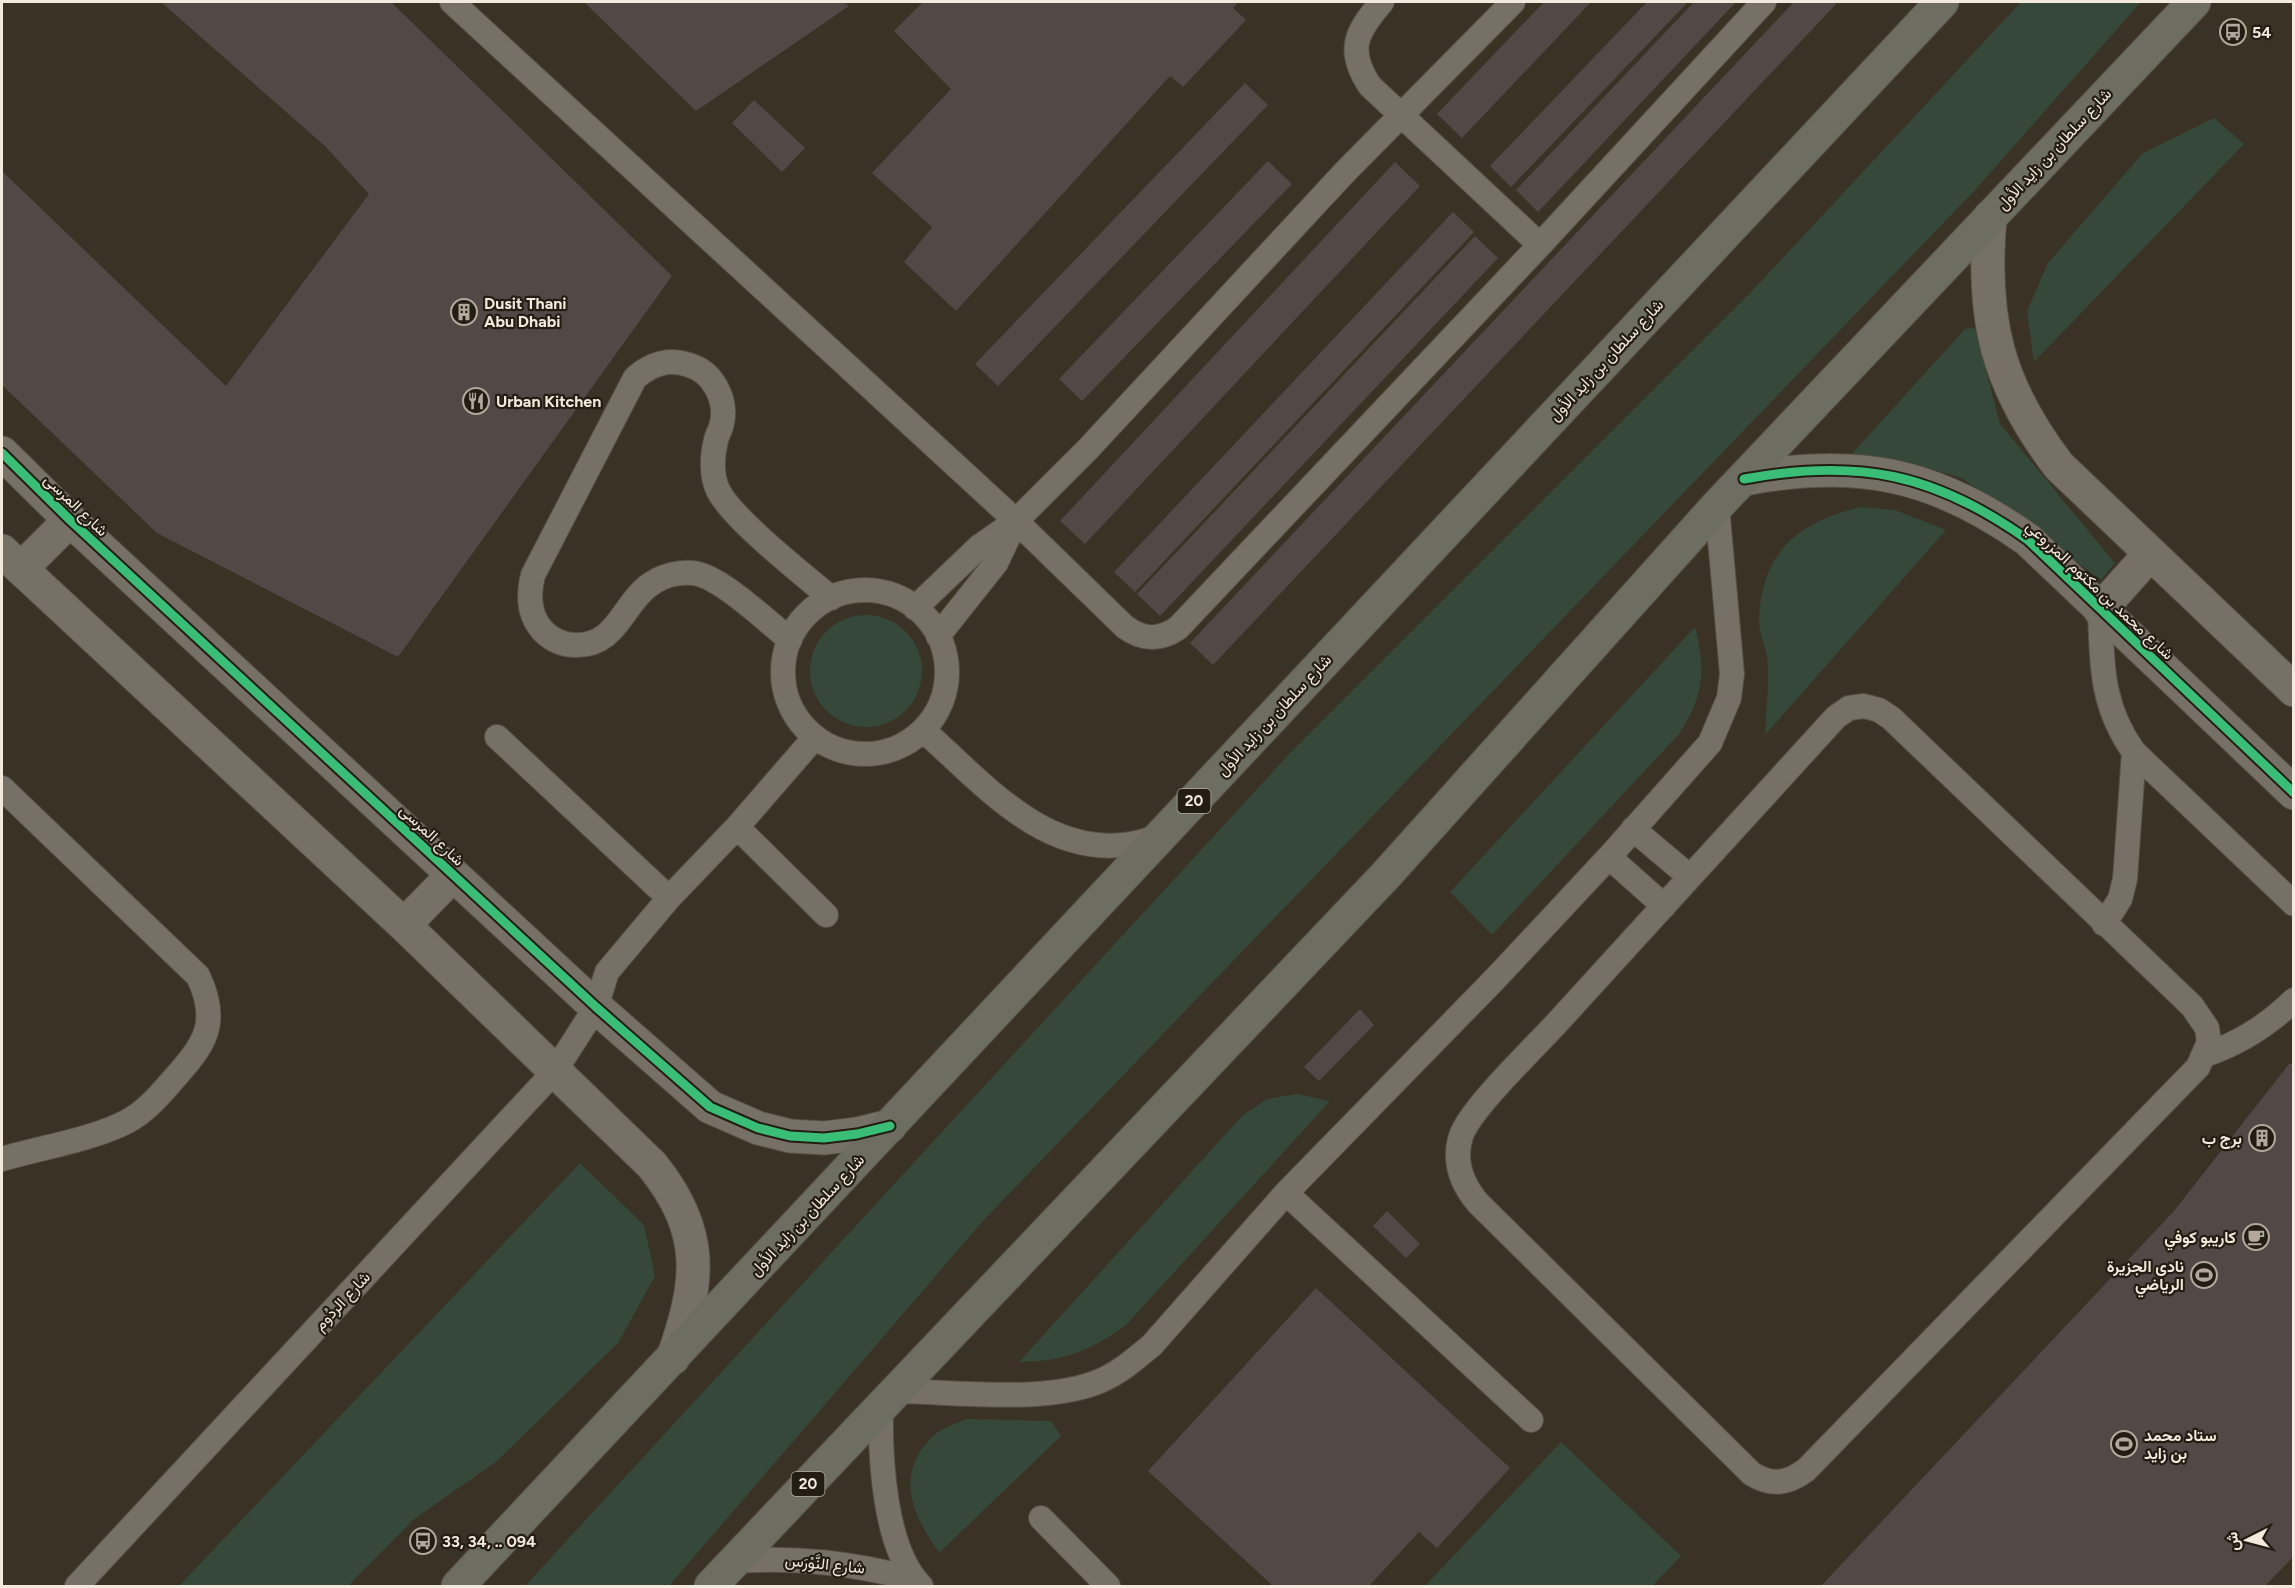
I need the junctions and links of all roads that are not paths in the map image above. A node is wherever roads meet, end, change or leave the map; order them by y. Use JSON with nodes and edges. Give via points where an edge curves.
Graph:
{"nodes":[{"id":1,"x":452,"y":2,"type":"edge"},
{"id":2,"x":1382,"y":2,"type":"edge"},
{"id":3,"x":1513,"y":2,"type":"edge"},
{"id":4,"x":1764,"y":2,"type":"edge"},
{"id":5,"x":2194,"y":2,"type":"edge"},
{"id":6,"x":1934,"y":6,"type":"edge"},
{"id":7,"x":1402,"y":115,"type":"junction"},
{"id":8,"x":1990,"y":217,"type":"junction"},
{"id":9,"x":1540,"y":245,"type":"junction"},
{"id":10,"x":2,"y":453,"type":"edge"},
{"id":11,"x":1744,"y":480,"type":"junction"},
{"id":12,"x":1717,"y":506,"type":"junction"},
{"id":13,"x":70,"y":520,"type":"junction"},
{"id":14,"x":1016,"y":521,"type":"junction"},
{"id":15,"x":2149,"y":555,"type":"junction"},
{"id":16,"x":11,"y":560,"type":"edge"},
{"id":17,"x":831,"y":598,"type":"junction"},
{"id":18,"x":915,"y":608,"type":"junction"},
{"id":19,"x":2100,"y":610,"type":"junction"},
{"id":20,"x":938,"y":636,"type":"junction"},
{"id":21,"x":790,"y":640,"type":"junction"},
{"id":22,"x":2294,"y":690,"type":"edge"},
{"id":23,"x":923,"y":730,"type":"junction"},
{"id":24,"x":496,"y":737,"type":"dead end"},
{"id":25,"x":815,"y":737,"type":"junction"},
{"id":26,"x":2134,"y":752,"type":"junction"},
{"id":27,"x":2,"y":788,"type":"edge"},
{"id":28,"x":2294,"y":793,"type":"edge"},
{"id":29,"x":737,"y":826,"type":"junction"},
{"id":30,"x":1633,"y":829,"type":"junction"},
{"id":31,"x":1162,"y":835,"type":"junction"},
{"id":32,"x":1609,"y":857,"type":"junction"},
{"id":33,"x":453,"y":875,"type":"junction"},
{"id":34,"x":1690,"y":877,"type":"junction"},
{"id":35,"x":669,"y":898,"type":"junction"},
{"id":36,"x":2294,"y":904,"type":"edge"},
{"id":37,"x":1664,"y":906,"type":"junction"},
{"id":38,"x":826,"y":915,"type":"dead end"},
{"id":39,"x":2104,"y":924,"type":"junction"},
{"id":40,"x":404,"y":925,"type":"junction"},
{"id":41,"x":2294,"y":1000,"type":"edge"},
{"id":42,"x":596,"y":1007,"type":"junction"},
{"id":43,"x":2205,"y":1055,"type":"junction"},
{"id":44,"x":555,"y":1071,"type":"junction"},
{"id":45,"x":890,"y":1126,"type":"junction"},
{"id":46,"x":2,"y":1159,"type":"edge"},
{"id":47,"x":1286,"y":1193,"type":"junction"},
{"id":48,"x":673,"y":1360,"type":"junction"},
{"id":49,"x":889,"y":1399,"type":"junction"},
{"id":50,"x":1531,"y":1420,"type":"dead end"},
{"id":51,"x":1041,"y":1518,"type":"dead end"},
{"id":52,"x":735,"y":1561,"type":"junction"},
{"id":53,"x":917,"y":1583,"type":"edge"},
{"id":54,"x":77,"y":1587,"type":"edge"},
{"id":55,"x":458,"y":1587,"type":"edge"},
{"id":56,"x":711,"y":1587,"type":"edge"},
{"id":57,"x":1108,"y":1587,"type":"edge"}],
"edges":[{"from":1,"to":14,"type":"lane"},
{"from":2,"to":7,"type":"lane","via":[[1359,32],[1355,52],[1370,86]]},
{"from":3,"to":7,"type":"lane"},
{"from":4,"to":9,"type":"lane"},
{"from":5,"to":8,"type":"main road","name":"شارع سلطان بن زايد الأول","number":"20"},
{"from":6,"to":31,"type":"main road","name":"شارع سلطان بن زايد الأول","number":"20"},
{"from":7,"to":9,"type":"lane"},
{"from":7,"to":14,"type":"lane"},
{"from":8,"to":11,"type":"main road","name":"شارع سلطان بن زايد الأول","number":"20"},
{"from":8,"to":15,"type":"street","via":[[1988,306],[2011,392],[2032,431],[2059,466]]},
{"from":9,"to":14,"type":"lane","via":[[1169,634],[1146,638],[1134,634]]},
{"from":10,"to":13,"type":"street","name":"شارع المرسى"},
{"from":11,"to":12,"type":"main road","name":"شارع سلطان بن زايد الأول","number":"20"},
{"from":11,"to":19,"type":"street","name":"شارع محمد بن مكتوم المزروعي","via":[[1788,471],[1833,469],[1878,473],[1922,483],[1964,499],[2028,540]]},
{"from":12,"to":30,"type":"lane","via":[[1731,650],[1729,698],[1710,742]]},
{"from":12,"to":49,"type":"main road","name":"شارع سلطان بن زايد الأول","number":"20","via":[[1386,874]]},
{"from":13,"to":16,"type":"street"},
{"from":13,"to":33,"type":"street","name":"شارع المرسى"},
{"from":14,"to":18,"type":"lane","via":[[980,546]]},
{"from":14,"to":20,"type":"lane","via":[[996,563]]},
{"from":15,"to":19,"type":"street"},
{"from":15,"to":22,"type":"street"},
{"from":16,"to":40,"type":"street"},
{"from":17,"to":18,"type":"lane","via":[[852,591],[876,591],[898,597]]},
{"from":17,"to":21,"type":"lane","via":[[800,623]]},
{"from":17,"to":21,"type":"lane","via":[[732,510],[718,490],[712,465],[723,407],[719,391],[709,377],[697,367],[664,362],[648,367],[634,378],[533,575],[529,592],[538,625],[550,638],[566,645],[600,641],[614,630],[653,582],[673,574],[695,573],[716,581]]},
{"from":18,"to":20,"type":"lane","via":[[926,616]]},
{"from":19,"to":26,"type":"lane","via":[[2106,694],[2121,734]]},
{"from":19,"to":28,"type":"street","name":"شارع محمد بن مكتوم المزروعي"},
{"from":20,"to":23,"type":"lane","via":[[946,655],[947,683],[939,709]]},
{"from":21,"to":25,"type":"lane","via":[[784,661],[789,703]]},
{"from":23,"to":25,"type":"lane","via":[[908,743],[871,754],[851,753]]},
{"from":23,"to":31,"type":"lane","via":[[1009,806],[1035,825],[1065,839],[1119,845]]},
{"from":24,"to":35,"type":"lane"},
{"from":25,"to":29,"type":"lane","name":"شارع الردُوم"},
{"from":26,"to":36,"type":"lane"},
{"from":26,"to":39,"type":"lane","via":[[2125,879],[2120,898]]},
{"from":27,"to":46,"type":"lane","via":[[198,976],[207,995],[210,1016],[206,1038],[194,1056],[158,1098],[129,1120]]},
{"from":29,"to":35,"type":"lane","name":"شارع الردُوم"},
{"from":29,"to":38,"type":"lane"},
{"from":30,"to":32,"type":"lane"},
{"from":30,"to":34,"type":"lane"},
{"from":31,"to":45,"type":"main road","name":"شارع سلطان بن زايد الأول","number":"20"},
{"from":32,"to":37,"type":"lane"},
{"from":32,"to":47,"type":"lane"},
{"from":33,"to":40,"type":"street"},
{"from":33,"to":42,"type":"street","name":"شارع المرسى"},
{"from":34,"to":37,"type":"lane"},
{"from":34,"to":39,"type":"lane","via":[[1836,717],[1849,708],[1864,706],[1891,718]]},
{"from":35,"to":42,"type":"lane","name":"شارع الردُوم","via":[[607,972]]},
{"from":37,"to":43,"type":"lane","via":[[1469,1120],[1461,1136],[1460,1172],[1478,1203],[1752,1474],[1764,1481],[1779,1483],[1806,1470],[2142,1127]]},
{"from":39,"to":43,"type":"lane","via":[[2201,1016],[2209,1042]]},
{"from":40,"to":44,"type":"street"},
{"from":41,"to":43,"type":"lane","via":[[2255,1033]]},
{"from":42,"to":44,"type":"lane","name":"شارع الردُوم"},
{"from":42,"to":45,"type":"street","name":"شارع المرسى","via":[[710,1107],[733,1119],[790,1136],[824,1138]]},
{"from":44,"to":48,"type":"street","via":[[652,1165],[682,1210],[693,1246],[694,1284]]},
{"from":44,"to":54,"type":"lane","name":"شارع الردُوم"},
{"from":45,"to":48,"type":"main road","name":"شارع سلطان بن زايد الأول","number":"20"},
{"from":47,"to":49,"type":"lane","via":[[1152,1345],[1126,1367],[1095,1383],[1063,1392]]},
{"from":47,"to":50,"type":"lane"},
{"from":48,"to":55,"type":"main road","name":"شارع سلطان بن زايد الأول","number":"20"},
{"from":49,"to":52,"type":"main road","name":"شارع سلطان بن زايد الأول","number":"20"},
{"from":49,"to":53,"type":"lane","name":"شارع النَّوْرَس","via":[[880,1452],[885,1495],[896,1538]]},
{"from":51,"to":57,"type":"lane"},
{"from":52,"to":53,"type":"lane","name":"شارع النَّوْرَس","via":[[825,1561]]},
{"from":52,"to":56,"type":"main road","name":"شارع سلطان بن زايد الأول","number":"20"}]}
